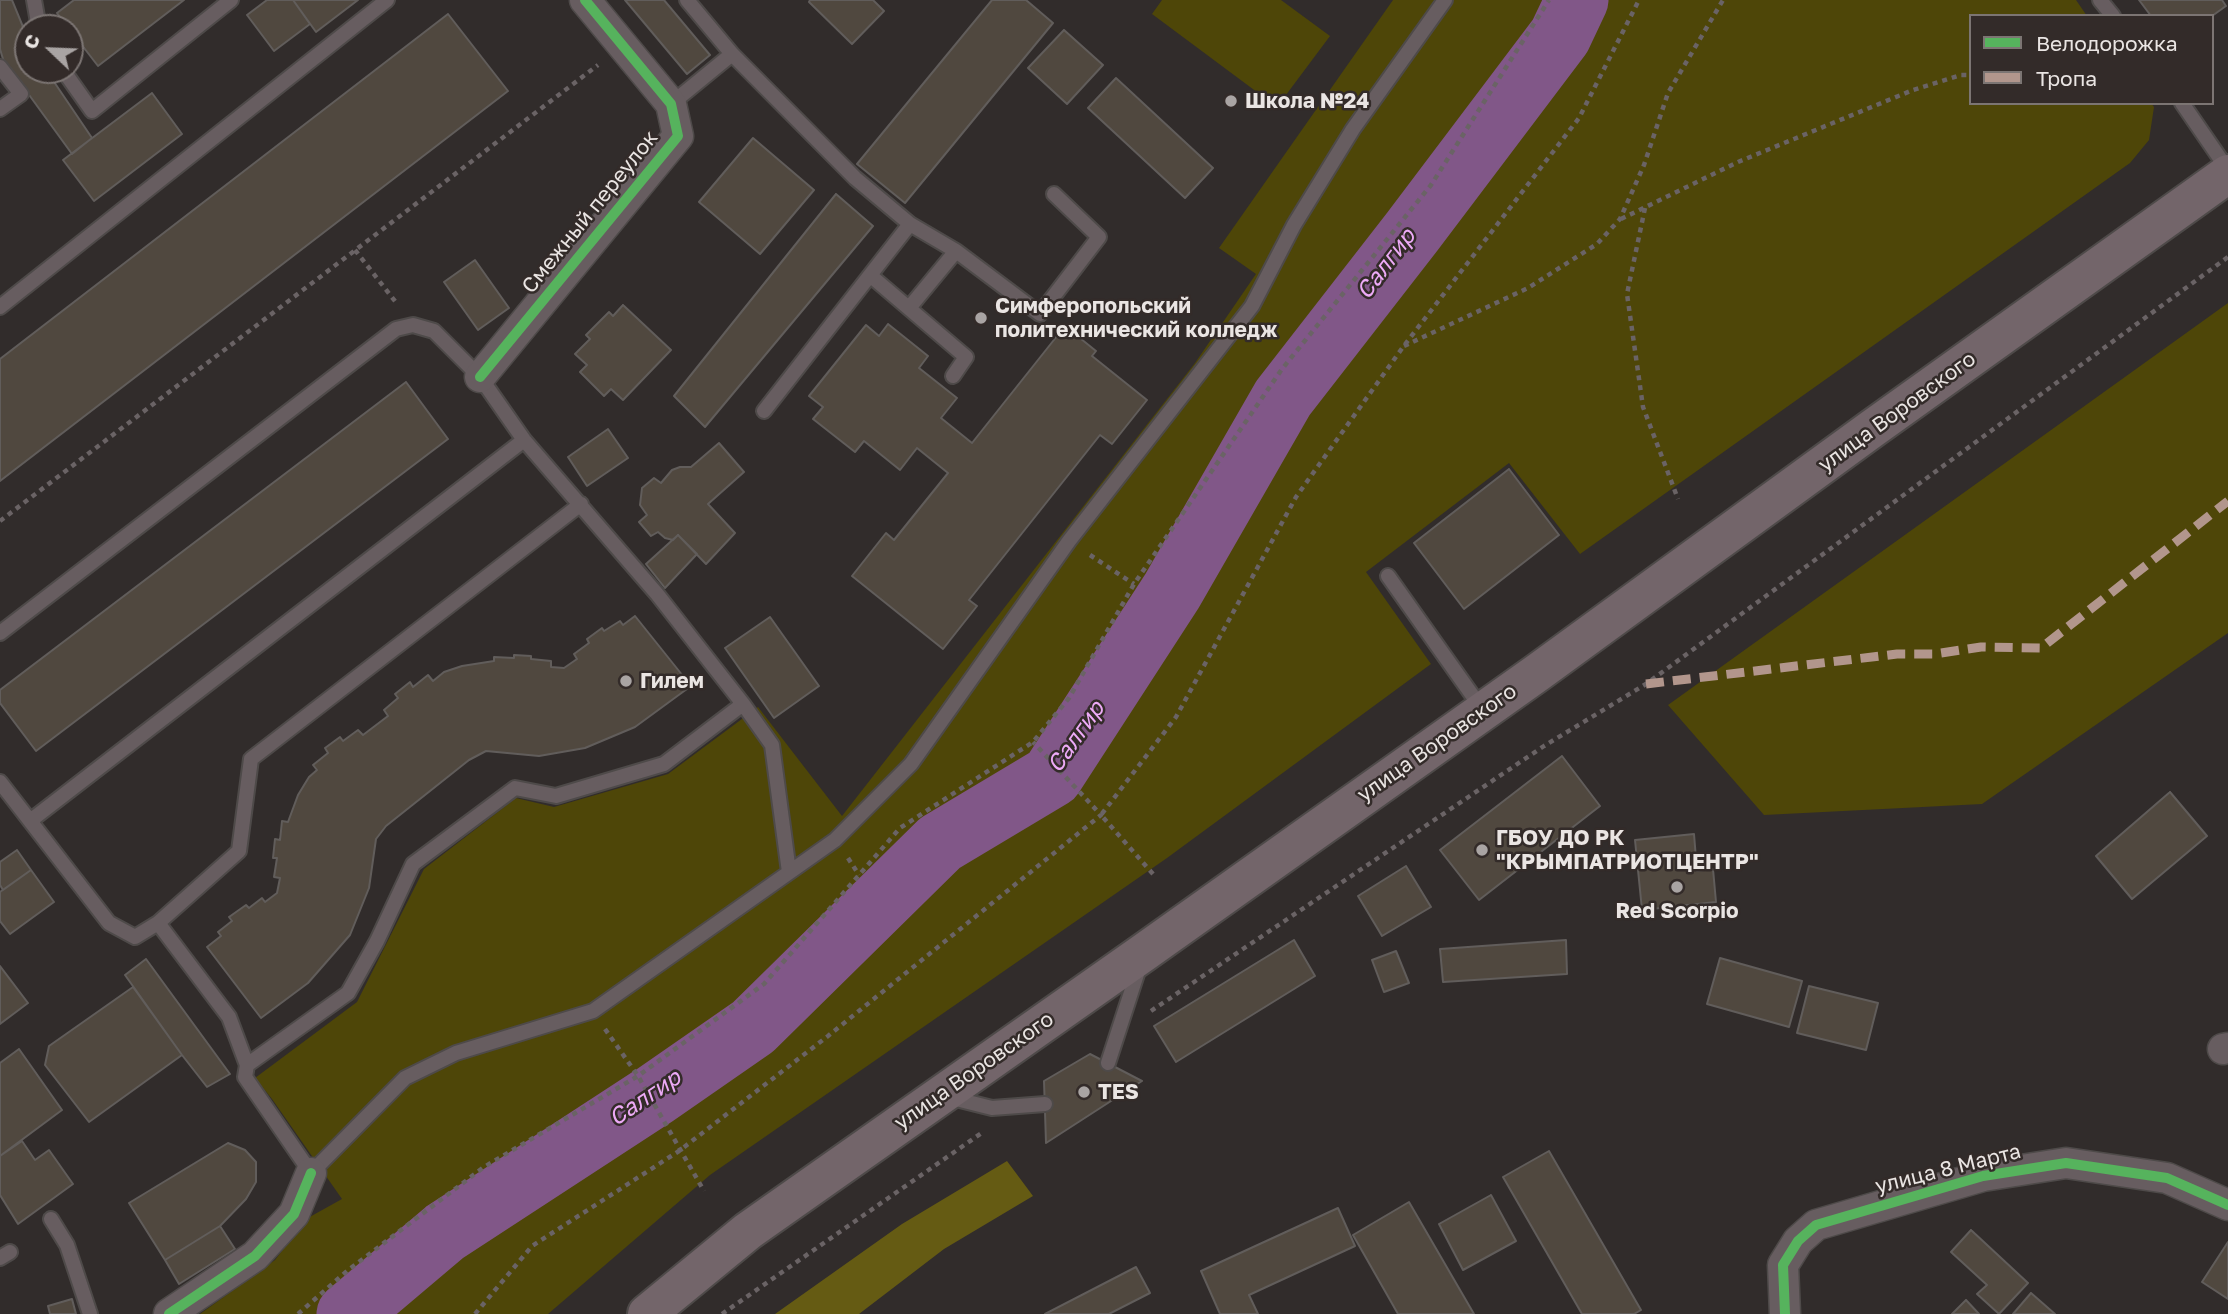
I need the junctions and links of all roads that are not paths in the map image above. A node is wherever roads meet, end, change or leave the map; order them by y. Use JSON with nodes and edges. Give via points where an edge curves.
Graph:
{"nodes":[{"id":1,"x":231,"y":0,"type":"edge"},
{"id":2,"x":387,"y":0,"type":"edge"},
{"id":3,"x":585,"y":0,"type":"edge"},
{"id":4,"x":687,"y":0,"type":"edge"},
{"id":5,"x":1445,"y":0,"type":"edge"},
{"id":6,"x":2100,"y":0,"type":"edge"},
{"id":7,"x":2111,"y":14,"type":"edge"},
{"id":8,"x":732,"y":54,"type":"junction"},
{"id":9,"x":0,"y":67,"type":"edge"},
{"id":10,"x":72,"y":84,"type":"edge"},
{"id":11,"x":671,"y":104,"type":"junction"},
{"id":12,"x":2183,"y":105,"type":"edge"},
{"id":13,"x":0,"y":109,"type":"edge"},
{"id":14,"x":2228,"y":172,"type":"edge"},
{"id":15,"x":1054,"y":194,"type":"dead end"},
{"id":16,"x":910,"y":223,"type":"junction"},
{"id":17,"x":956,"y":251,"type":"junction"},
{"id":18,"x":871,"y":276,"type":"junction"},
{"id":19,"x":0,"y":307,"type":"edge"},
{"id":20,"x":909,"y":308,"type":"junction"},
{"id":21,"x":953,"y":376,"type":"dead end"},
{"id":22,"x":480,"y":377,"type":"junction"},
{"id":23,"x":764,"y":411,"type":"dead end"},
{"id":24,"x":524,"y":440,"type":"junction"},
{"id":25,"x":581,"y":504,"type":"junction"},
{"id":26,"x":1388,"y":576,"type":"dead end"},
{"id":27,"x":0,"y":634,"type":"edge"},
{"id":28,"x":743,"y":704,"type":"junction"},
{"id":29,"x":1482,"y":710,"type":"junction"},
{"id":30,"x":0,"y":782,"type":"edge"},
{"id":31,"x":30,"y":821,"type":"junction"},
{"id":32,"x":789,"y":872,"type":"junction"},
{"id":33,"x":158,"y":923,"type":"junction"},
{"id":34,"x":1143,"y":953,"type":"junction"},
{"id":35,"x":1108,"y":1063,"type":"dead end"},
{"id":36,"x":247,"y":1065,"type":"junction"},
{"id":37,"x":940,"y":1095,"type":"junction"},
{"id":38,"x":1045,"y":1104,"type":"dead end"},
{"id":39,"x":311,"y":1173,"type":"junction"},
{"id":40,"x":2228,"y":1205,"type":"edge"},
{"id":41,"x":51,"y":1219,"type":"dead end"},
{"id":42,"x":90,"y":1314,"type":"edge"},
{"id":43,"x":169,"y":1314,"type":"edge"},
{"id":44,"x":647,"y":1314,"type":"edge"},
{"id":45,"x":1785,"y":1314,"type":"edge"}],
"edges":[{"from":1,"to":10,"type":"lane","via":[[92,111]]},
{"from":2,"to":19,"type":"lane"},
{"from":3,"to":11,"type":"street","name":"Смежный переулок"},
{"from":4,"to":8,"type":"lane"},
{"from":5,"to":32,"type":"lane","via":[[1353,129],[1294,225],[1252,306],[1069,541],[911,764],[835,840]]},
{"from":6,"to":7,"type":"lane"},
{"from":8,"to":11,"type":"lane"},
{"from":8,"to":16,"type":"lane","via":[[855,177]]},
{"from":9,"to":13,"type":"lane","via":[[21,94]]},
{"from":11,"to":22,"type":"street","name":"Смежный переулок","via":[[678,136]]},
{"from":12,"to":14,"type":"lane"},
{"from":14,"to":29,"type":"main road","name":"улица Воровского"},
{"from":15,"to":17,"type":"lane","via":[[1100,237],[1040,314]]},
{"from":16,"to":17,"type":"lane"},
{"from":16,"to":18,"type":"lane"},
{"from":17,"to":20,"type":"lane"},
{"from":18,"to":20,"type":"lane"},
{"from":18,"to":23,"type":"lane"},
{"from":20,"to":21,"type":"lane","via":[[966,357]]},
{"from":22,"to":24,"type":"lane"},
{"from":22,"to":27,"type":"lane","via":[[434,331],[413,325],[396,329]]},
{"from":24,"to":25,"type":"lane"},
{"from":24,"to":31,"type":"lane"},
{"from":25,"to":28,"type":"lane"},
{"from":25,"to":33,"type":"lane","via":[[251,759],[239,851]]},
{"from":26,"to":29,"type":"lane"},
{"from":28,"to":32,"type":"lane","via":[[772,745]]},
{"from":28,"to":36,"type":"lane","via":[[664,764],[556,796],[515,788],[413,864],[348,993]]},
{"from":29,"to":34,"type":"main road","name":"улица Воровского"},
{"from":30,"to":31,"type":"lane"},
{"from":31,"to":33,"type":"lane","via":[[109,923],[135,937]]},
{"from":32,"to":39,"type":"lane","via":[[593,1011],[456,1053],[405,1078]]},
{"from":33,"to":36,"type":"lane","via":[[229,1017]]},
{"from":34,"to":35,"type":"lane"},
{"from":34,"to":37,"type":"main road","name":"улица Воровского"},
{"from":36,"to":39,"type":"lane","via":[[245,1077]]},
{"from":37,"to":38,"type":"lane","via":[[992,1108]]},
{"from":37,"to":44,"type":"main road","name":"улица Воровского","via":[[748,1231]]},
{"from":39,"to":43,"type":"street","via":[[294,1214],[255,1255]]},
{"from":40,"to":45,"type":"street","name":"улица 8 Марта","via":[[2167,1178],[2066,1163],[1983,1175],[1816,1225],[1798,1241],[1783,1265]]},
{"from":41,"to":42,"type":"lane","via":[[67,1245]]}]}
